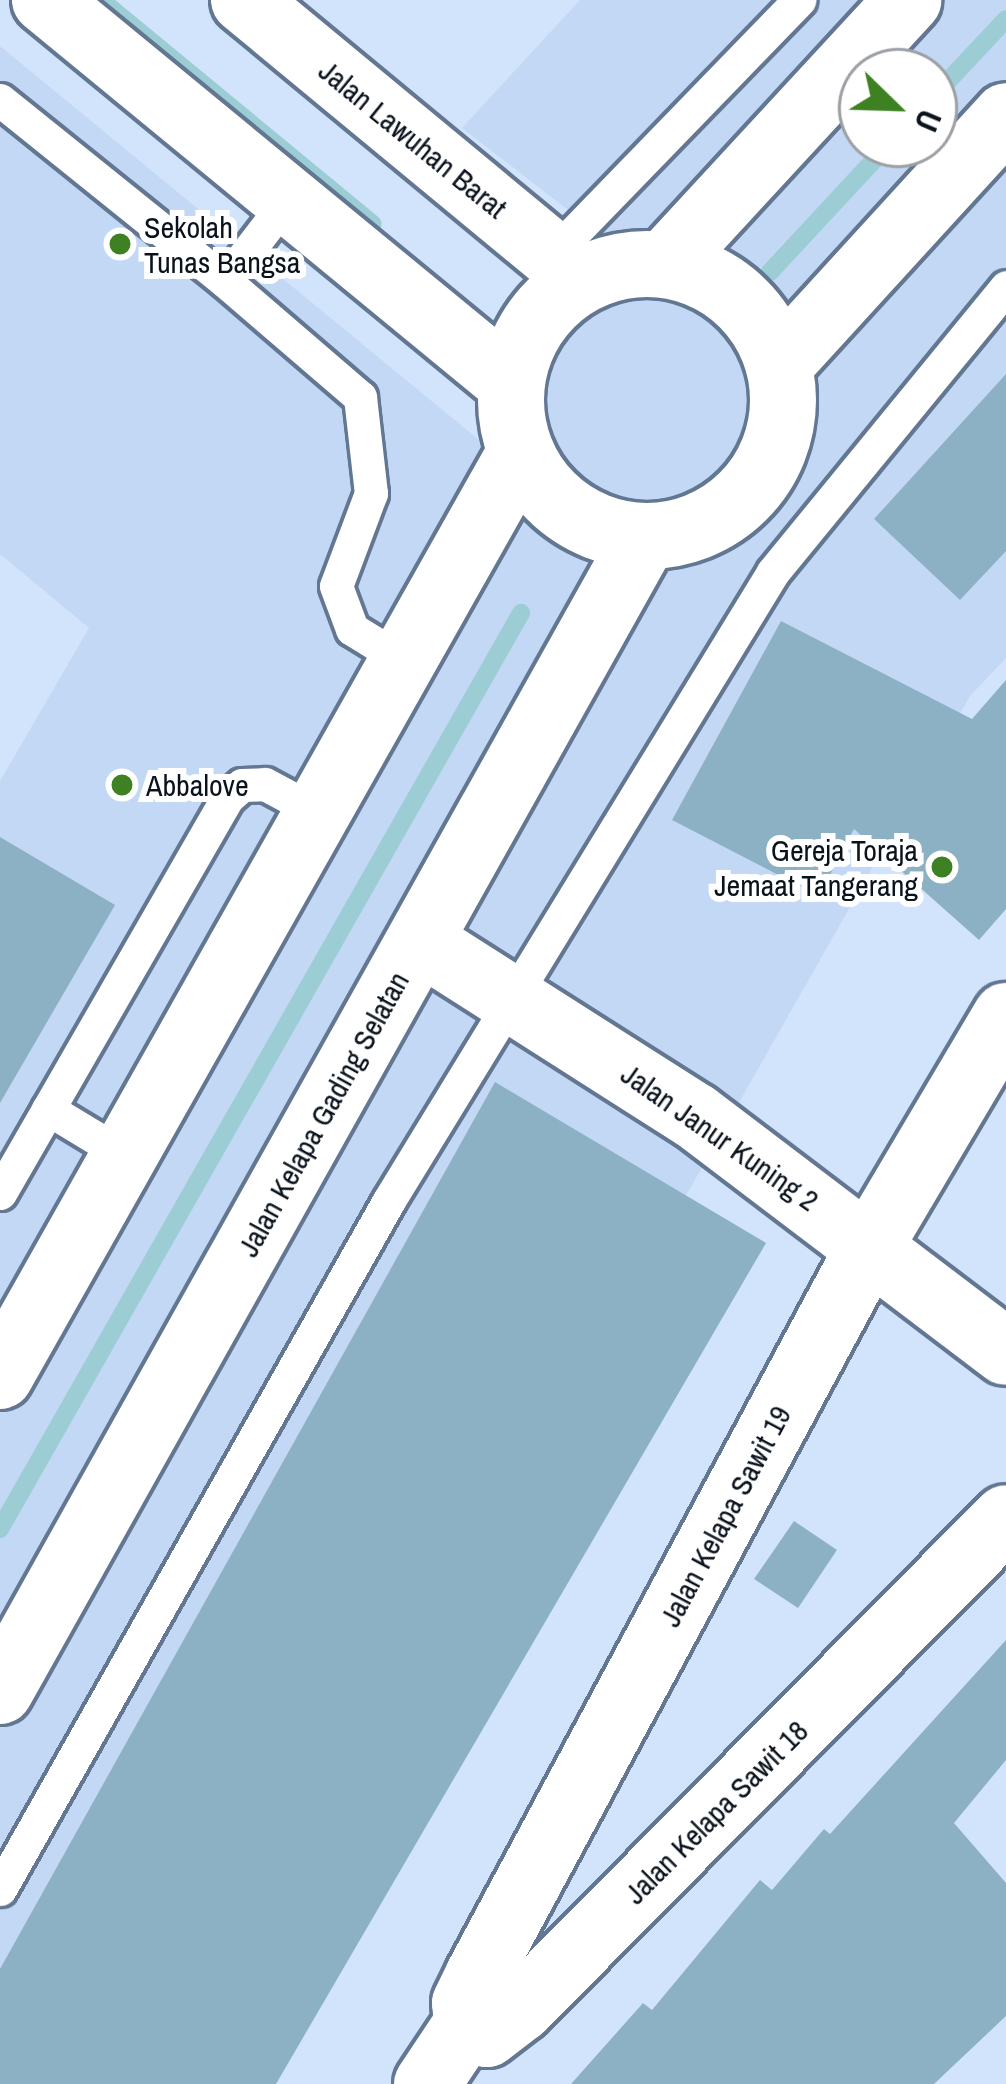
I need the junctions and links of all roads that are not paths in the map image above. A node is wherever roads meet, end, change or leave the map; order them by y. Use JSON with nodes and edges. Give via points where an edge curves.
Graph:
{"nodes":[{"id":1,"x":45,"y":0,"type":"edge"},
{"id":2,"x":244,"y":0,"type":"edge"},
{"id":3,"x":799,"y":0,"type":"edge"},
{"id":4,"x":892,"y":6,"type":"edge"},
{"id":5,"x":0,"y":100,"type":"edge"},
{"id":6,"x":1006,"y":116,"type":"edge"},
{"id":7,"x":288,"y":199,"type":"junction"},
{"id":8,"x":665,"y":264,"type":"junction"},
{"id":9,"x":567,"y":267,"type":"junction"},
{"id":10,"x":225,"y":281,"type":"junction"},
{"id":11,"x":1006,"y":287,"type":"edge"},
{"id":12,"x":779,"y":365,"type":"junction"},
{"id":13,"x":511,"y":383,"type":"junction"},
{"id":14,"x":520,"y":453,"type":"junction"},
{"id":15,"x":646,"y":537,"type":"junction"},
{"id":16,"x":402,"y":660,"type":"junction"},
{"id":17,"x":317,"y":812,"type":"junction"},
{"id":18,"x":420,"y":941,"type":"junction"},
{"id":19,"x":510,"y":996,"type":"junction"},
{"id":20,"x":1006,"y":1016,"type":"edge"},
{"id":21,"x":48,"y":1109,"type":"junction"},
{"id":22,"x":124,"y":1155,"type":"junction"},
{"id":23,"x":0,"y":1193,"type":"edge"},
{"id":24,"x":871,"y":1244,"type":"junction"},
{"id":25,"x":1006,"y":1352,"type":"edge"},
{"id":26,"x":0,"y":1376,"type":"edge"},
{"id":27,"x":1006,"y":1518,"type":"edge"},
{"id":28,"x":0,"y":1691,"type":"edge"},
{"id":29,"x":0,"y":1888,"type":"edge"},
{"id":30,"x":467,"y":2024,"type":"junction"},
{"id":31,"x":427,"y":2084,"type":"edge"}],
"edges":[{"from":1,"to":7,"type":"street"},
{"from":2,"to":9,"type":"street","name":"Jalan Lawuhan Barat"},
{"from":3,"to":9,"type":"lane"},
{"from":4,"to":8,"type":"street"},
{"from":5,"to":10,"type":"lane"},
{"from":6,"to":12,"type":"street"},
{"from":7,"to":10,"type":"lane"},
{"from":7,"to":13,"type":"street"},
{"from":8,"to":9,"type":"street"},
{"from":8,"to":12,"type":"street","via":[[704,275],[738,297]]},
{"from":9,"to":13,"type":"street","via":[[523,342]]},
{"from":10,"to":16,"type":"lane","via":[[360,397],[370,493],[337,586],[352,629]]},
{"from":11,"to":19,"type":"lane","via":[[773,572]]},
{"from":12,"to":15,"type":"street","via":[[775,447],[754,484],[725,513],[687,531]]},
{"from":13,"to":14,"type":"street"},
{"from":14,"to":15,"type":"street","via":[[569,514],[606,532]]},
{"from":14,"to":16,"type":"street"},
{"from":15,"to":18,"type":"street","name":"Jalan Kelapa Gading Selatan"},
{"from":16,"to":17,"type":"street"},
{"from":17,"to":21,"type":"lane","via":[[265,784],[242,785],[227,798]]},
{"from":17,"to":22,"type":"street"},
{"from":18,"to":19,"type":"street","name":"Jalan Janur Kuning 2"},
{"from":18,"to":28,"type":"street","name":"Jalan Kelapa Gading Selatan"},
{"from":19,"to":24,"type":"street","name":"Jalan Janur Kuning 2"},
{"from":19,"to":29,"type":"lane"},
{"from":20,"to":24,"type":"street","name":"Jalan Kelapa Sawit 19"},
{"from":21,"to":22,"type":"lane"},
{"from":21,"to":23,"type":"lane"},
{"from":22,"to":26,"type":"street"},
{"from":24,"to":25,"type":"street","name":"Jalan Janur Kuning 2"},
{"from":24,"to":30,"type":"street","name":"Jalan Kelapa Sawit 19","via":[[478,1976],[465,2002]]},
{"from":27,"to":30,"type":"street","name":"Jalan Kelapa Sawit 18","via":[[521,2008],[487,2034]]},
{"from":30,"to":31,"type":"street"}]}
